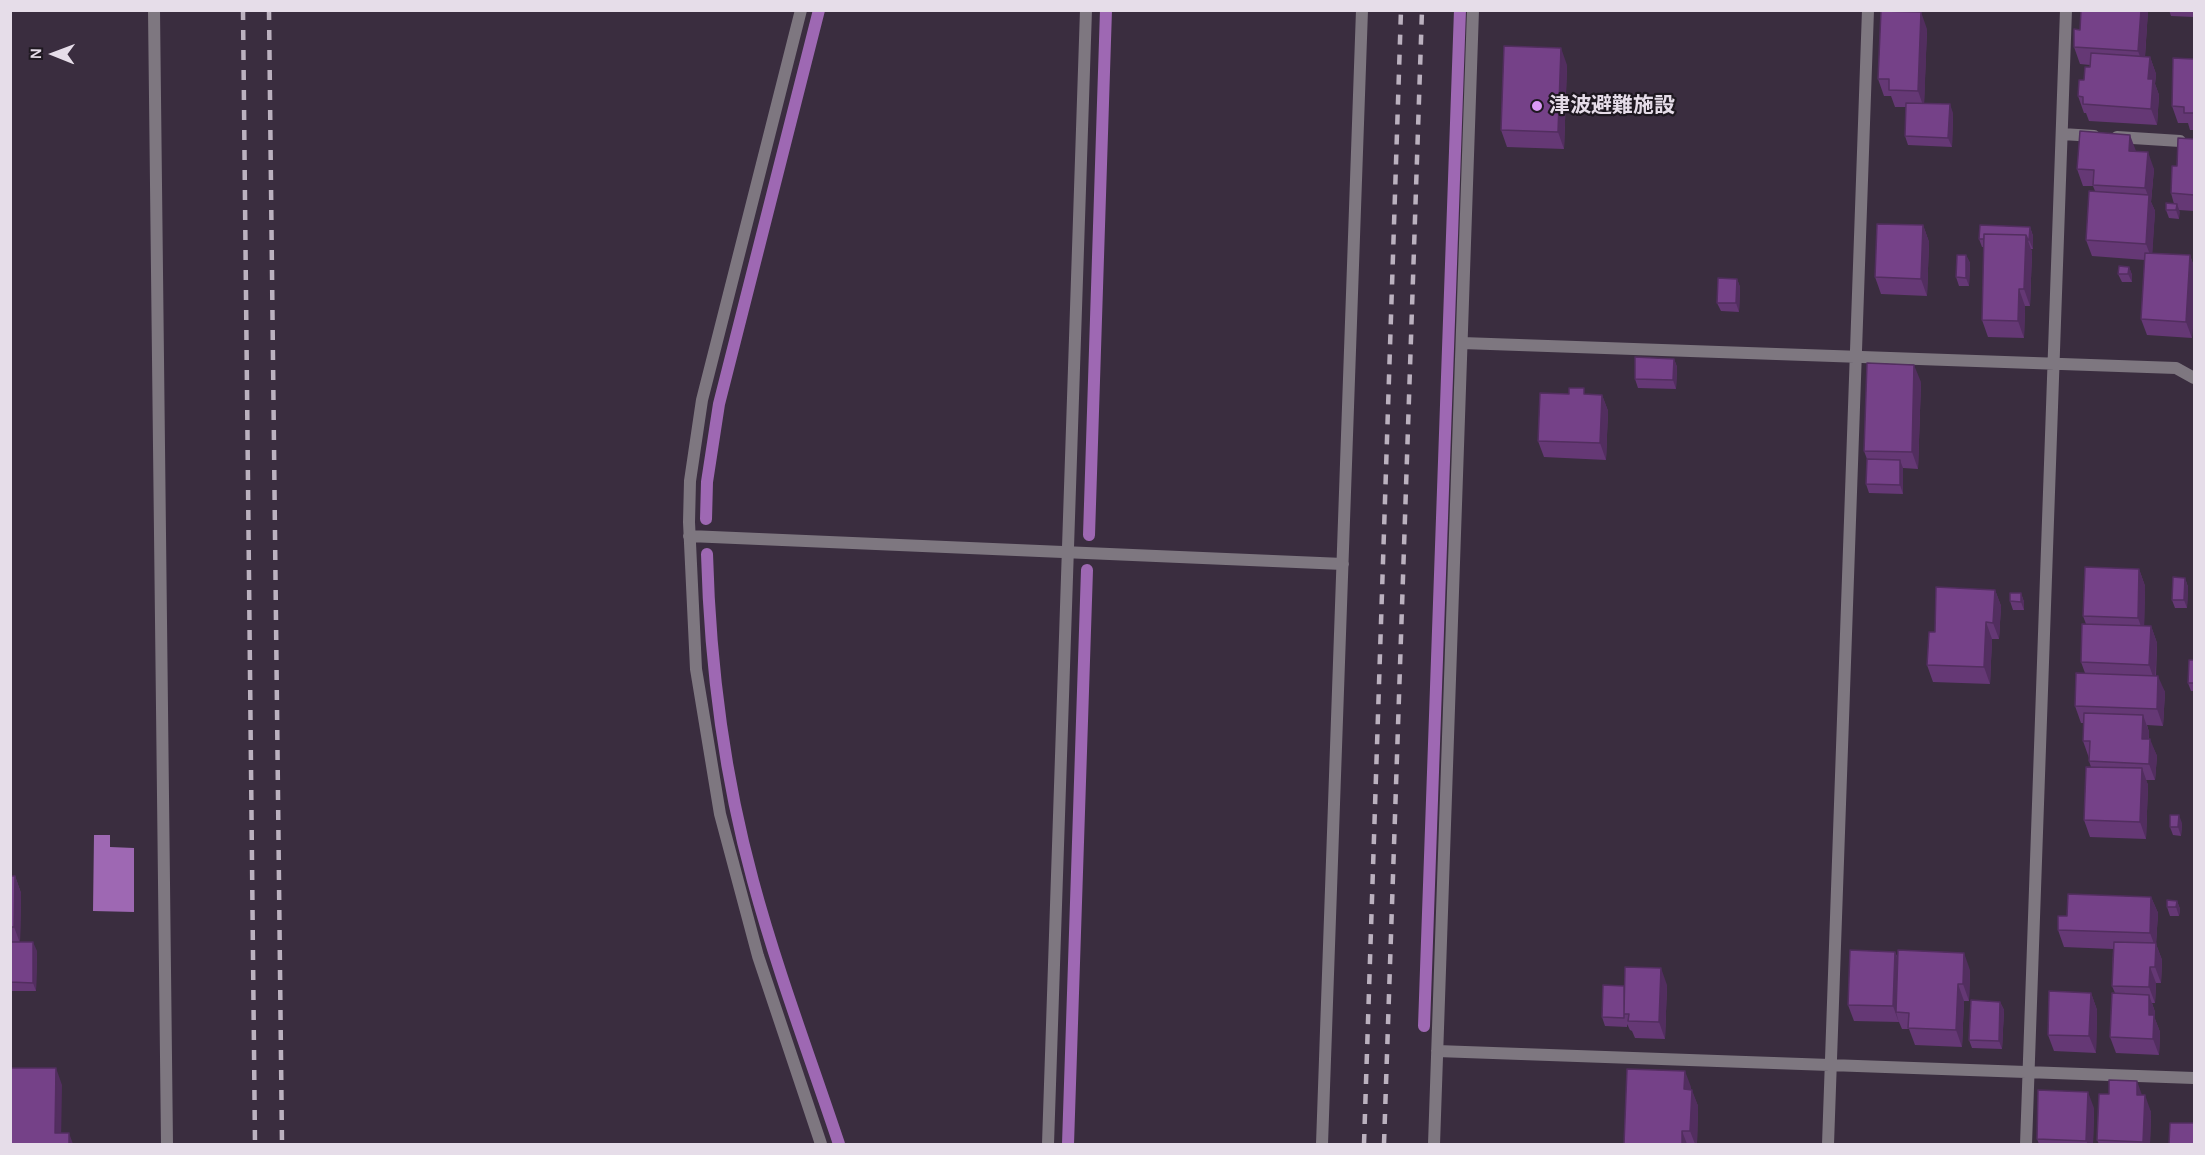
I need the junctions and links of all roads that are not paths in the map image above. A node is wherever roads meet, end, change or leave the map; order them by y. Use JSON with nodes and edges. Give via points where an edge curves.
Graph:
{"nodes":[{"id":1,"x":154,"y":10,"type":"edge"},
{"id":2,"x":801,"y":10,"type":"edge"},
{"id":3,"x":1086,"y":10,"type":"edge"},
{"id":4,"x":1362,"y":10,"type":"edge"},
{"id":5,"x":1473,"y":10,"type":"edge"},
{"id":6,"x":1868,"y":10,"type":"edge"},
{"id":7,"x":2066,"y":10,"type":"edge"},
{"id":8,"x":2062,"y":134,"type":"junction"},
{"id":9,"x":2180,"y":141,"type":"edge"},
{"id":10,"x":1462,"y":343,"type":"junction"},
{"id":11,"x":1855,"y":357,"type":"junction"},
{"id":12,"x":2054,"y":364,"type":"junction"},
{"id":13,"x":2194,"y":378,"type":"edge"},
{"id":14,"x":689,"y":536,"type":"junction"},
{"id":15,"x":1068,"y":552,"type":"junction"},
{"id":16,"x":1343,"y":564,"type":"junction"},
{"id":17,"x":1437,"y":1051,"type":"junction"},
{"id":18,"x":1831,"y":1065,"type":"junction"},
{"id":19,"x":2029,"y":1072,"type":"junction"},
{"id":20,"x":2194,"y":1078,"type":"edge"},
{"id":21,"x":168,"y":1144,"type":"edge"},
{"id":22,"x":821,"y":1144,"type":"edge"},
{"id":23,"x":1048,"y":1144,"type":"edge"},
{"id":24,"x":1322,"y":1144,"type":"edge"},
{"id":25,"x":1434,"y":1144,"type":"edge"},
{"id":26,"x":1828,"y":1144,"type":"edge"},
{"id":27,"x":2026,"y":1144,"type":"edge"}],
"edges":[{"from":1,"to":21,"type":"street"},
{"from":2,"to":14,"type":"street","via":[[702,400],[690,481]]},
{"from":3,"to":15,"type":"street"},
{"from":4,"to":16,"type":"street"},
{"from":5,"to":10,"type":"street"},
{"from":6,"to":11,"type":"street"},
{"from":7,"to":8,"type":"street"},
{"from":8,"to":9,"type":"street"},
{"from":8,"to":12,"type":"street"},
{"from":10,"to":11,"type":"street"},
{"from":10,"to":17,"type":"street"},
{"from":11,"to":12,"type":"street"},
{"from":11,"to":18,"type":"street"},
{"from":12,"to":13,"type":"street","via":[[2176,368]]},
{"from":12,"to":19,"type":"street"},
{"from":14,"to":15,"type":"street"},
{"from":14,"to":22,"type":"street","via":[[696,669],[720,814],[758,956]]},
{"from":15,"to":16,"type":"street"},
{"from":15,"to":23,"type":"street"},
{"from":16,"to":24,"type":"street"},
{"from":17,"to":18,"type":"street"},
{"from":17,"to":25,"type":"street"},
{"from":18,"to":19,"type":"street"},
{"from":18,"to":26,"type":"street"},
{"from":19,"to":20,"type":"street"},
{"from":19,"to":27,"type":"street"}]}
